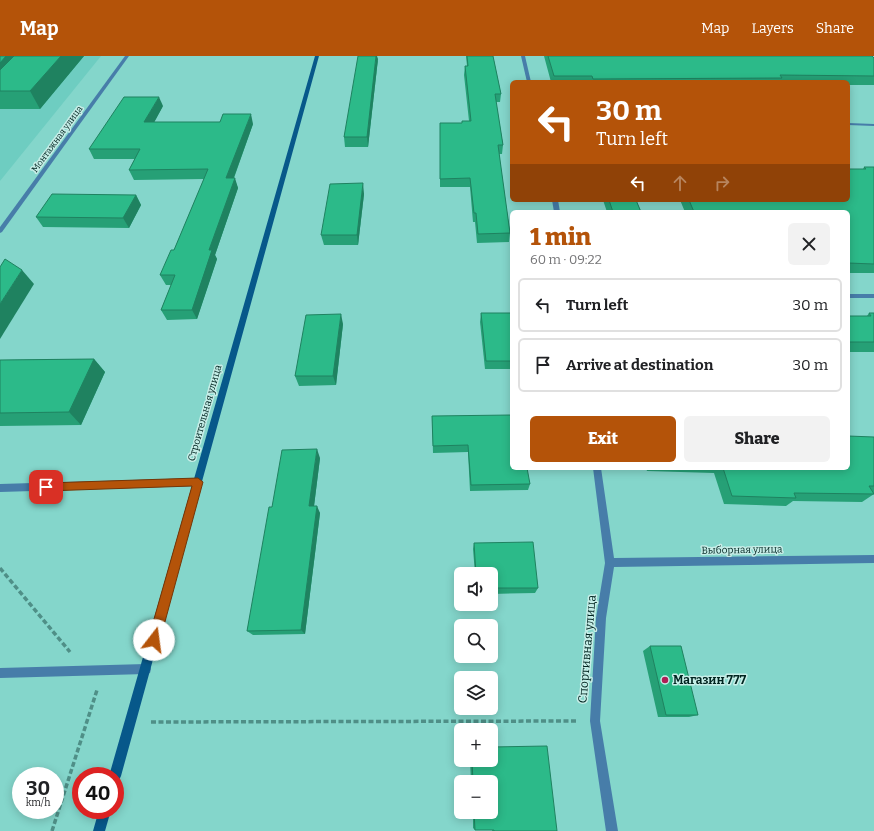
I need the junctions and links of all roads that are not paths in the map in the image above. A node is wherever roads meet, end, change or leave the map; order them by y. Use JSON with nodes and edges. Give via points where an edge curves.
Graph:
{"nodes":[{"id":1,"x":127,"y":56,"type":"edge"},
{"id":2,"x":317,"y":56,"type":"edge"},
{"id":3,"x":523,"y":56,"type":"edge"},
{"id":4,"x":529,"y":80,"type":"edge"},
{"id":5,"x":850,"y":124,"type":"edge"},
{"id":6,"x":874,"y":125,"type":"edge"},
{"id":7,"x":0,"y":230,"type":"edge"},
{"id":8,"x":850,"y":296,"type":"edge"},
{"id":9,"x":874,"y":296,"type":"edge"},
{"id":10,"x":597,"y":470,"type":"edge"},
{"id":11,"x":198,"y":482,"type":"junction"},
{"id":12,"x":0,"y":488,"type":"edge"},
{"id":13,"x":874,"y":559,"type":"edge"},
{"id":14,"x":610,"y":563,"type":"junction"},
{"id":15,"x":146,"y":669,"type":"junction"},
{"id":16,"x":0,"y":673,"type":"edge"},
{"id":17,"x":118,"y":767,"type":"edge"},
{"id":18,"x":102,"y":819,"type":"edge"},
{"id":19,"x":99,"y":831,"type":"edge"},
{"id":20,"x":612,"y":831,"type":"edge"}],
"edges":[{"from":1,"to":7,"type":"street","name":"Монтажная улица"},
{"from":2,"to":11,"type":"street","name":"Строительная улица"},
{"from":3,"to":4,"type":"street"},
{"from":5,"to":6,"type":"street"},
{"from":8,"to":9,"type":"street"},
{"from":10,"to":14,"type":"street","name":"Спортивная улица"},
{"from":11,"to":12,"type":"street"},
{"from":11,"to":15,"type":"street","name":"Строительная улица"},
{"from":13,"to":14,"type":"street","name":"Выборная улица"},
{"from":14,"to":20,"type":"street","name":"Спортивная улица","via":[[601,618],[595,721]]},
{"from":15,"to":16,"type":"street"},
{"from":15,"to":17,"type":"street","name":"Строительная улица"},
{"from":18,"to":19,"type":"street"}]}
